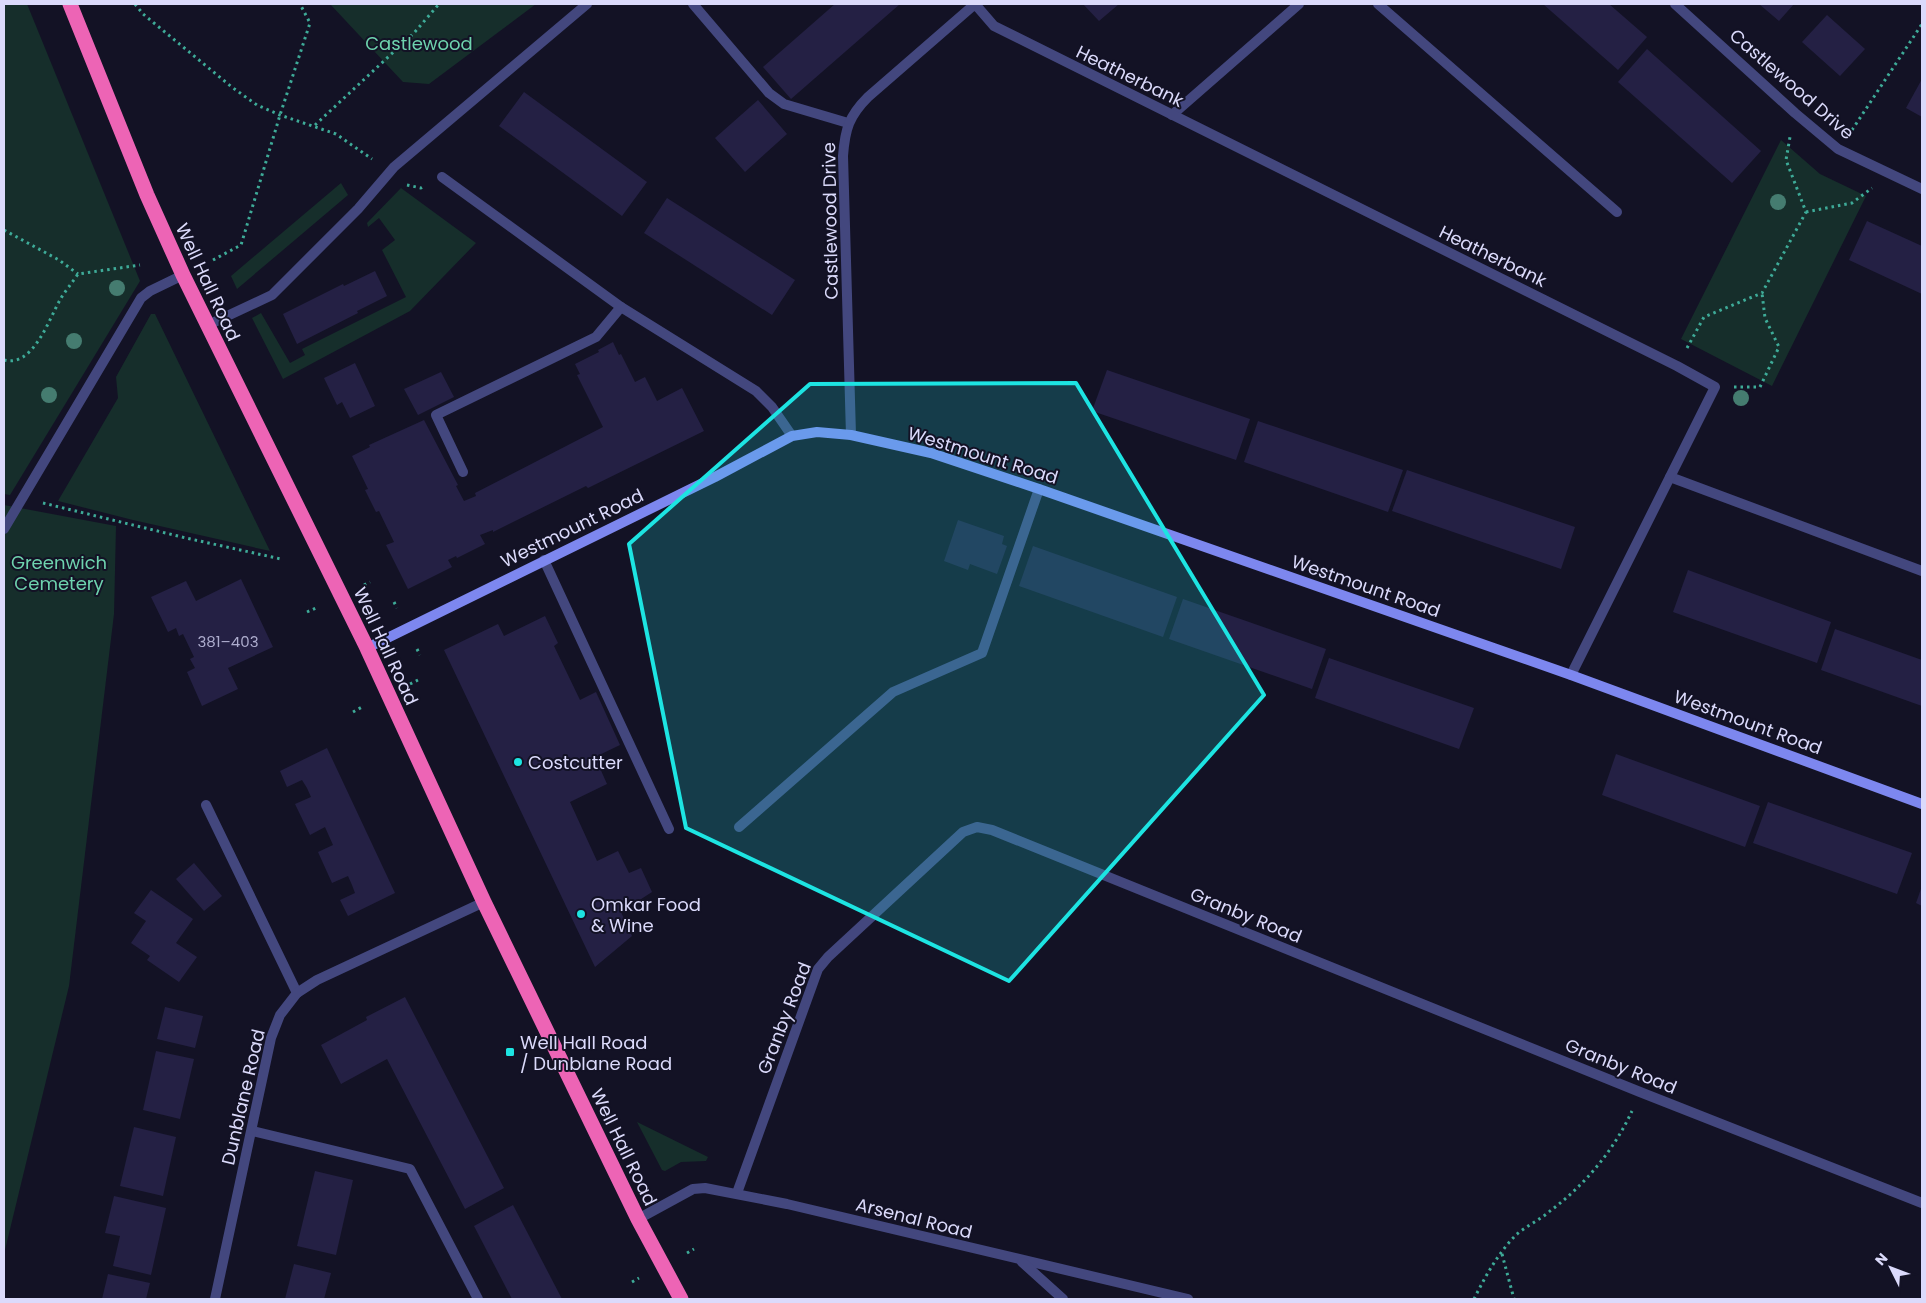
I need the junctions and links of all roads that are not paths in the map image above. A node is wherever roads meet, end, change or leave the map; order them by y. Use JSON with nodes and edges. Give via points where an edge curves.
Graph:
{"nodes":[{"id":1,"x":70,"y":4,"type":"edge"},
{"id":2,"x":587,"y":4,"type":"edge"},
{"id":3,"x":693,"y":4,"type":"edge"},
{"id":4,"x":975,"y":4,"type":"edge"},
{"id":5,"x":1299,"y":4,"type":"edge"},
{"id":6,"x":1378,"y":4,"type":"edge"},
{"id":7,"x":1675,"y":4,"type":"edge"},
{"id":8,"x":1172,"y":115,"type":"junction"},
{"id":9,"x":848,"y":123,"type":"junction"},
{"id":10,"x":442,"y":177,"type":"road end"},
{"id":11,"x":1922,"y":189,"type":"edge"},
{"id":12,"x":1617,"y":212,"type":"dead end"},
{"id":13,"x":183,"y":275,"type":"junction"},
{"id":14,"x":621,"y":307,"type":"junction"},
{"id":15,"x":208,"y":325,"type":"junction"},
{"id":16,"x":851,"y":435,"type":"junction"},
{"id":17,"x":792,"y":436,"type":"junction"},
{"id":18,"x":463,"y":472,"type":"dead end"},
{"id":19,"x":1670,"y":477,"type":"junction"},
{"id":20,"x":1039,"y":489,"type":"junction"},
{"id":21,"x":4,"y":529,"type":"edge"},
{"id":22,"x":544,"y":560,"type":"junction"},
{"id":23,"x":1922,"y":571,"type":"edge"},
{"id":24,"x":367,"y":648,"type":"junction"},
{"id":25,"x":1571,"y":675,"type":"junction"},
{"id":26,"x":1922,"y":804,"type":"edge"},
{"id":27,"x":206,"y":805,"type":"dead end"},
{"id":28,"x":739,"y":826,"type":"dead end"},
{"id":29,"x":669,"y":828,"type":"dead end"},
{"id":30,"x":484,"y":902,"type":"junction"},
{"id":31,"x":297,"y":993,"type":"junction"},
{"id":32,"x":252,"y":1131,"type":"junction"},
{"id":33,"x":737,"y":1193,"type":"junction"},
{"id":34,"x":1922,"y":1204,"type":"edge"},
{"id":35,"x":638,"y":1219,"type":"junction"},
{"id":36,"x":1021,"y":1261,"type":"junction"},
{"id":37,"x":1166,"y":1297,"type":"edge"},
{"id":38,"x":215,"y":1299,"type":"edge"},
{"id":39,"x":478,"y":1299,"type":"edge"},
{"id":40,"x":681,"y":1299,"type":"edge"},
{"id":41,"x":1063,"y":1299,"type":"edge"},
{"id":42,"x":1188,"y":1299,"type":"edge"}],
"edges":[{"from":1,"to":13,"type":"highway","name":"Well Hall Road","via":[[146,195]]},
{"from":2,"to":15,"type":"street","via":[[389,173],[358,209],[272,295]]},
{"from":3,"to":9,"type":"street","via":[[769,93],[784,104]]},
{"from":4,"to":8,"type":"street","name":"Heatherbank","via":[[994,26]]},
{"from":4,"to":9,"type":"street","name":"Castlewood Drive","via":[[868,97]]},
{"from":5,"to":8,"type":"street"},
{"from":6,"to":12,"type":"street"},
{"from":7,"to":11,"type":"street","name":"Castlewood Drive","via":[[1838,149]]},
{"from":8,"to":19,"type":"street","name":"Heatherbank","via":[[1714,387]]},
{"from":9,"to":16,"type":"street","name":"Castlewood Drive","via":[[843,156]]},
{"from":10,"to":14,"type":"street"},
{"from":13,"to":15,"type":"highway","name":"Well Hall Road"},
{"from":13,"to":21,"type":"street","via":[[141,298]]},
{"from":14,"to":17,"type":"street","via":[[756,391],[772,406]]},
{"from":14,"to":18,"type":"street","via":[[596,337],[436,415]]},
{"from":15,"to":24,"type":"highway","name":"Well Hall Road"},
{"from":16,"to":17,"type":"street","name":"Westmount Road","via":[[817,432]]},
{"from":16,"to":20,"type":"street","name":"Westmount Road","via":[[931,453]]},
{"from":17,"to":22,"type":"street","name":"Westmount Road"},
{"from":19,"to":23,"type":"street"},
{"from":19,"to":25,"type":"street"},
{"from":20,"to":25,"type":"street","name":"Westmount Road"},
{"from":20,"to":28,"type":"street","via":[[982,653],[893,692]]},
{"from":22,"to":24,"type":"street","name":"Westmount Road"},
{"from":22,"to":29,"type":"street"},
{"from":24,"to":30,"type":"highway","name":"Well Hall Road"},
{"from":25,"to":26,"type":"street","name":"Westmount Road"},
{"from":27,"to":31,"type":"street"},
{"from":30,"to":31,"type":"street","name":"Dunblane Road","via":[[317,980]]},
{"from":30,"to":35,"type":"highway","name":"Well Hall Road"},
{"from":31,"to":32,"type":"street","name":"Dunblane Road","via":[[280,1015],[271,1038]]},
{"from":32,"to":38,"type":"street","name":"Dunblane Road"},
{"from":32,"to":39,"type":"street","via":[[410,1169]]},
{"from":33,"to":34,"type":"street","name":"Granby Road","via":[[818,969],[963,832],[977,827],[992,830]]},
{"from":33,"to":35,"type":"street","name":"Arsenal Road","via":[[693,1189]]},
{"from":33,"to":36,"type":"street","name":"Arsenal Road"},
{"from":35,"to":40,"type":"highway","name":"Well Hall Road"},
{"from":36,"to":37,"type":"street","name":"Arsenal Road"},
{"from":36,"to":41,"type":"street"},
{"from":37,"to":42,"type":"street","name":"Arsenal Road"}]}
